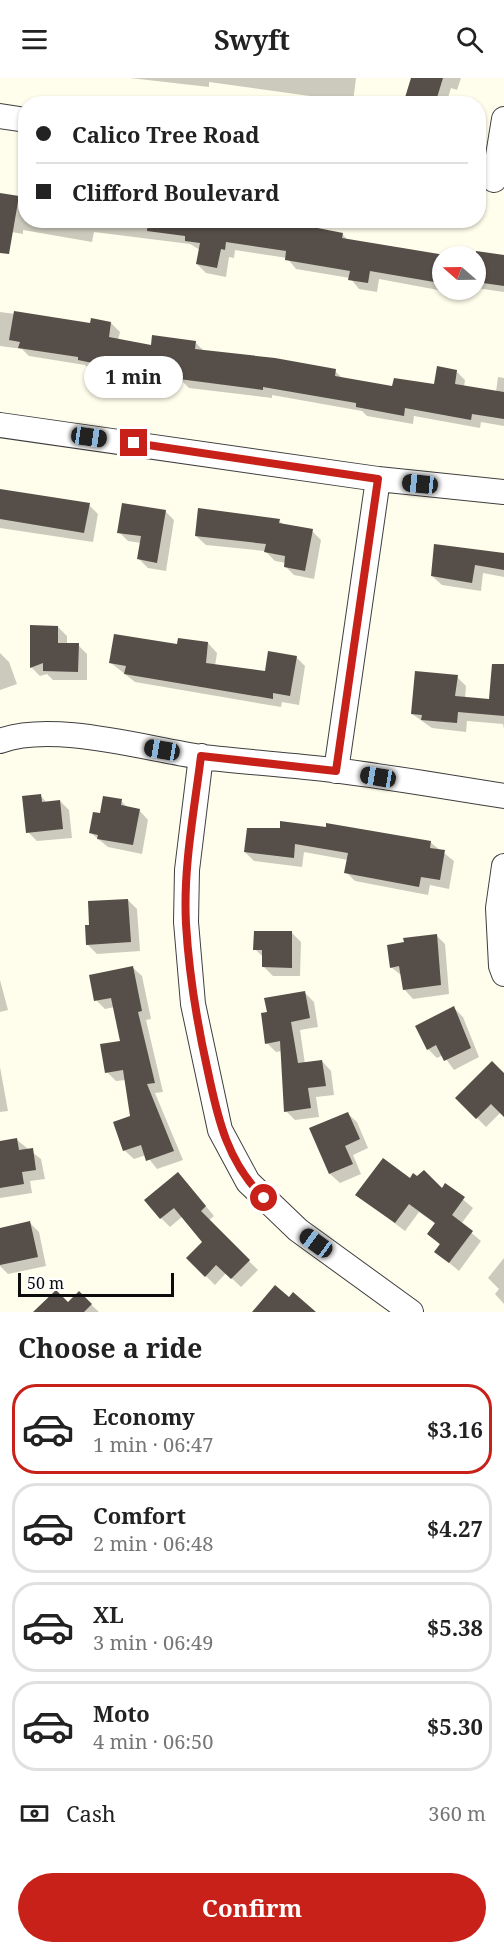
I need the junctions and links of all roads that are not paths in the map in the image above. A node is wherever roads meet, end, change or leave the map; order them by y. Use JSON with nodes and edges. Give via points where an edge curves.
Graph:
{"nodes":[{"id":1,"x":0,"y":116,"type":"edge"},
{"id":2,"x":18,"y":119,"type":"edge"},
{"id":3,"x":504,"y":119,"type":"edge"},
{"id":4,"x":492,"y":180,"type":"edge"},
{"id":5,"x":0,"y":425,"type":"edge"},
{"id":6,"x":378,"y":479,"type":"junction"},
{"id":7,"x":504,"y":492,"type":"edge"},
{"id":8,"x":0,"y":741,"type":"edge"},
{"id":9,"x":201,"y":756,"type":"junction"},
{"id":10,"x":336,"y":771,"type":"junction"},
{"id":11,"x":504,"y":796,"type":"edge"},
{"id":12,"x":504,"y":866,"type":"edge"},
{"id":13,"x":504,"y":974,"type":"edge"},
{"id":14,"x":411,"y":1312,"type":"edge"}],
"edges":[{"from":1,"to":2,"type":"street"},
{"from":3,"to":4,"type":"street"},
{"from":5,"to":6,"type":"street"},
{"from":6,"to":7,"type":"street"},
{"from":6,"to":10,"type":"street"},
{"from":8,"to":9,"type":"street","via":[[45,734]]},
{"from":9,"to":10,"type":"street"},
{"from":9,"to":14,"type":"street","via":[[187,870],[186,922],[193,1004],[220,1130],[256,1190],[298,1230]]},
{"from":10,"to":11,"type":"street"},
{"from":12,"to":13,"type":"street","via":[[498,909]]}]}
